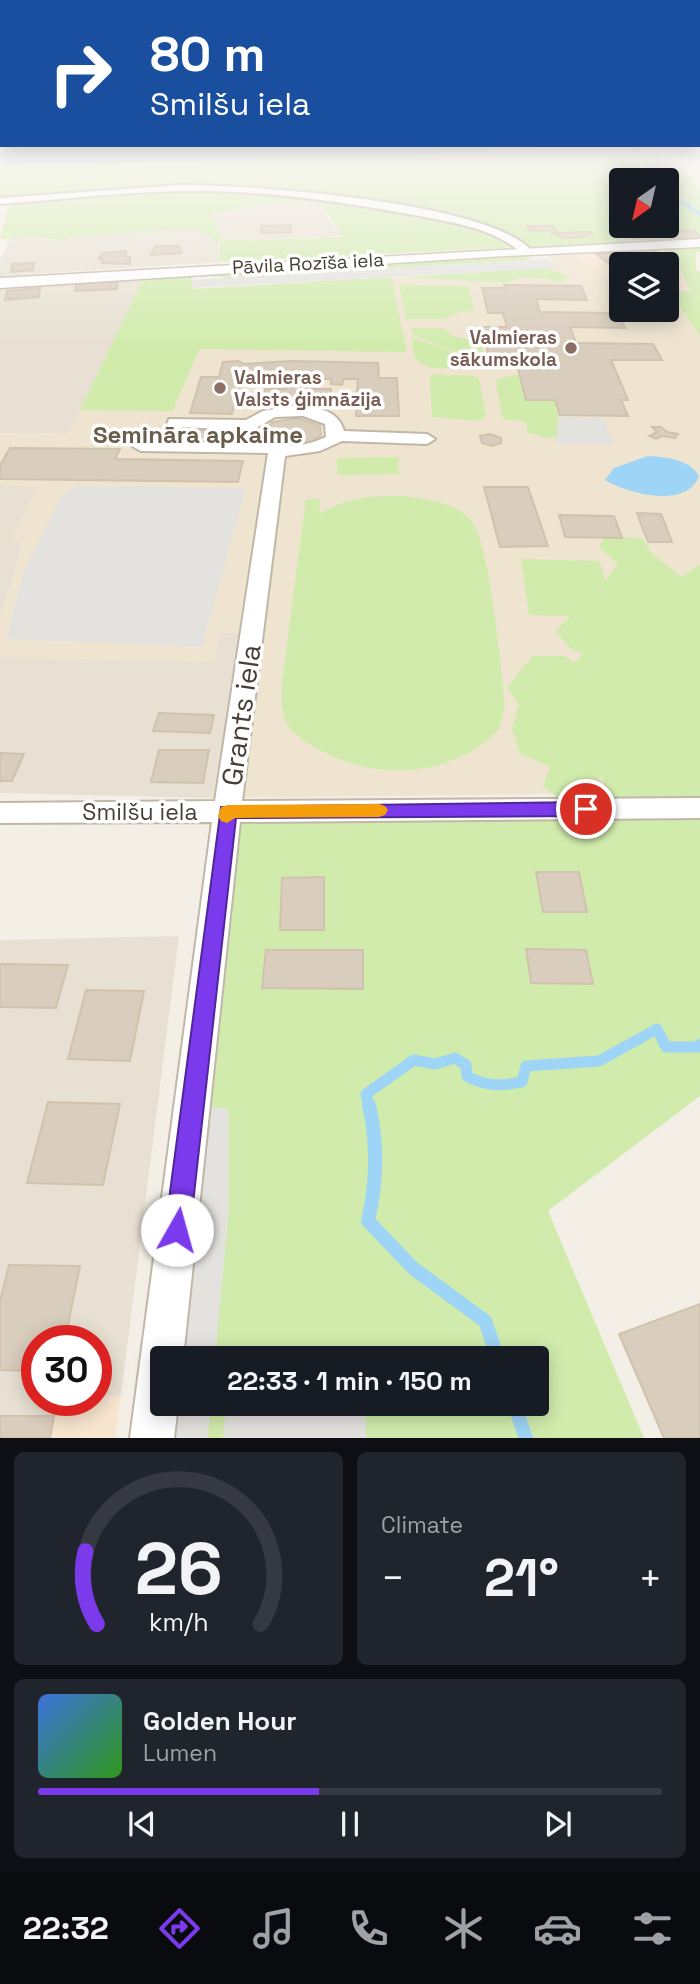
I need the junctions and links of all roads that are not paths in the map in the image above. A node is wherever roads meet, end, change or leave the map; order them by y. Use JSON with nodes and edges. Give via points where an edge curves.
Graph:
{"nodes":[{"id":1,"x":411,"y":212,"type":"edge"},
{"id":2,"x":700,"y":243,"type":"edge"},
{"id":3,"x":526,"y":251,"type":"junction"},
{"id":4,"x":0,"y":283,"type":"edge"},
{"id":5,"x":250,"y":425,"type":"junction"},
{"id":6,"x":335,"y":436,"type":"junction"},
{"id":7,"x":427,"y":439,"type":"dead end"},
{"id":8,"x":141,"y":446,"type":"dead end"},
{"id":9,"x":168,"y":447,"type":"junction"},
{"id":10,"x":271,"y":450,"type":"junction"},
{"id":11,"x":700,"y":808,"type":"edge"},
{"id":12,"x":228,"y":811,"type":"junction"},
{"id":13,"x":0,"y":813,"type":"edge"},
{"id":14,"x":152,"y":1438,"type":"edge"}],
"edges":[{"from":1,"to":3,"type":"street","via":[[499,233]]},
{"from":2,"to":3,"type":"street","name":"Pāvila Rozīša iela"},
{"from":3,"to":4,"type":"street","name":"Pāvila Rozīša iela"},
{"from":5,"to":6,"type":"street","via":[[279,411],[309,411],[331,420]]},
{"from":5,"to":9,"type":"street","via":[[175,422]]},
{"from":5,"to":10,"type":"street","via":[[249,438]]},
{"from":6,"to":7,"type":"street"},
{"from":6,"to":10,"type":"street","via":[[308,450]]},
{"from":8,"to":9,"type":"street"},
{"from":9,"to":10,"type":"street"},
{"from":10,"to":12,"type":"street","name":"Grants iela"},
{"from":11,"to":12,"type":"street","name":"Smilšu iela"},
{"from":12,"to":13,"type":"street","name":"Smilšu iela"},
{"from":12,"to":14,"type":"street","name":"Grants iela"}]}
